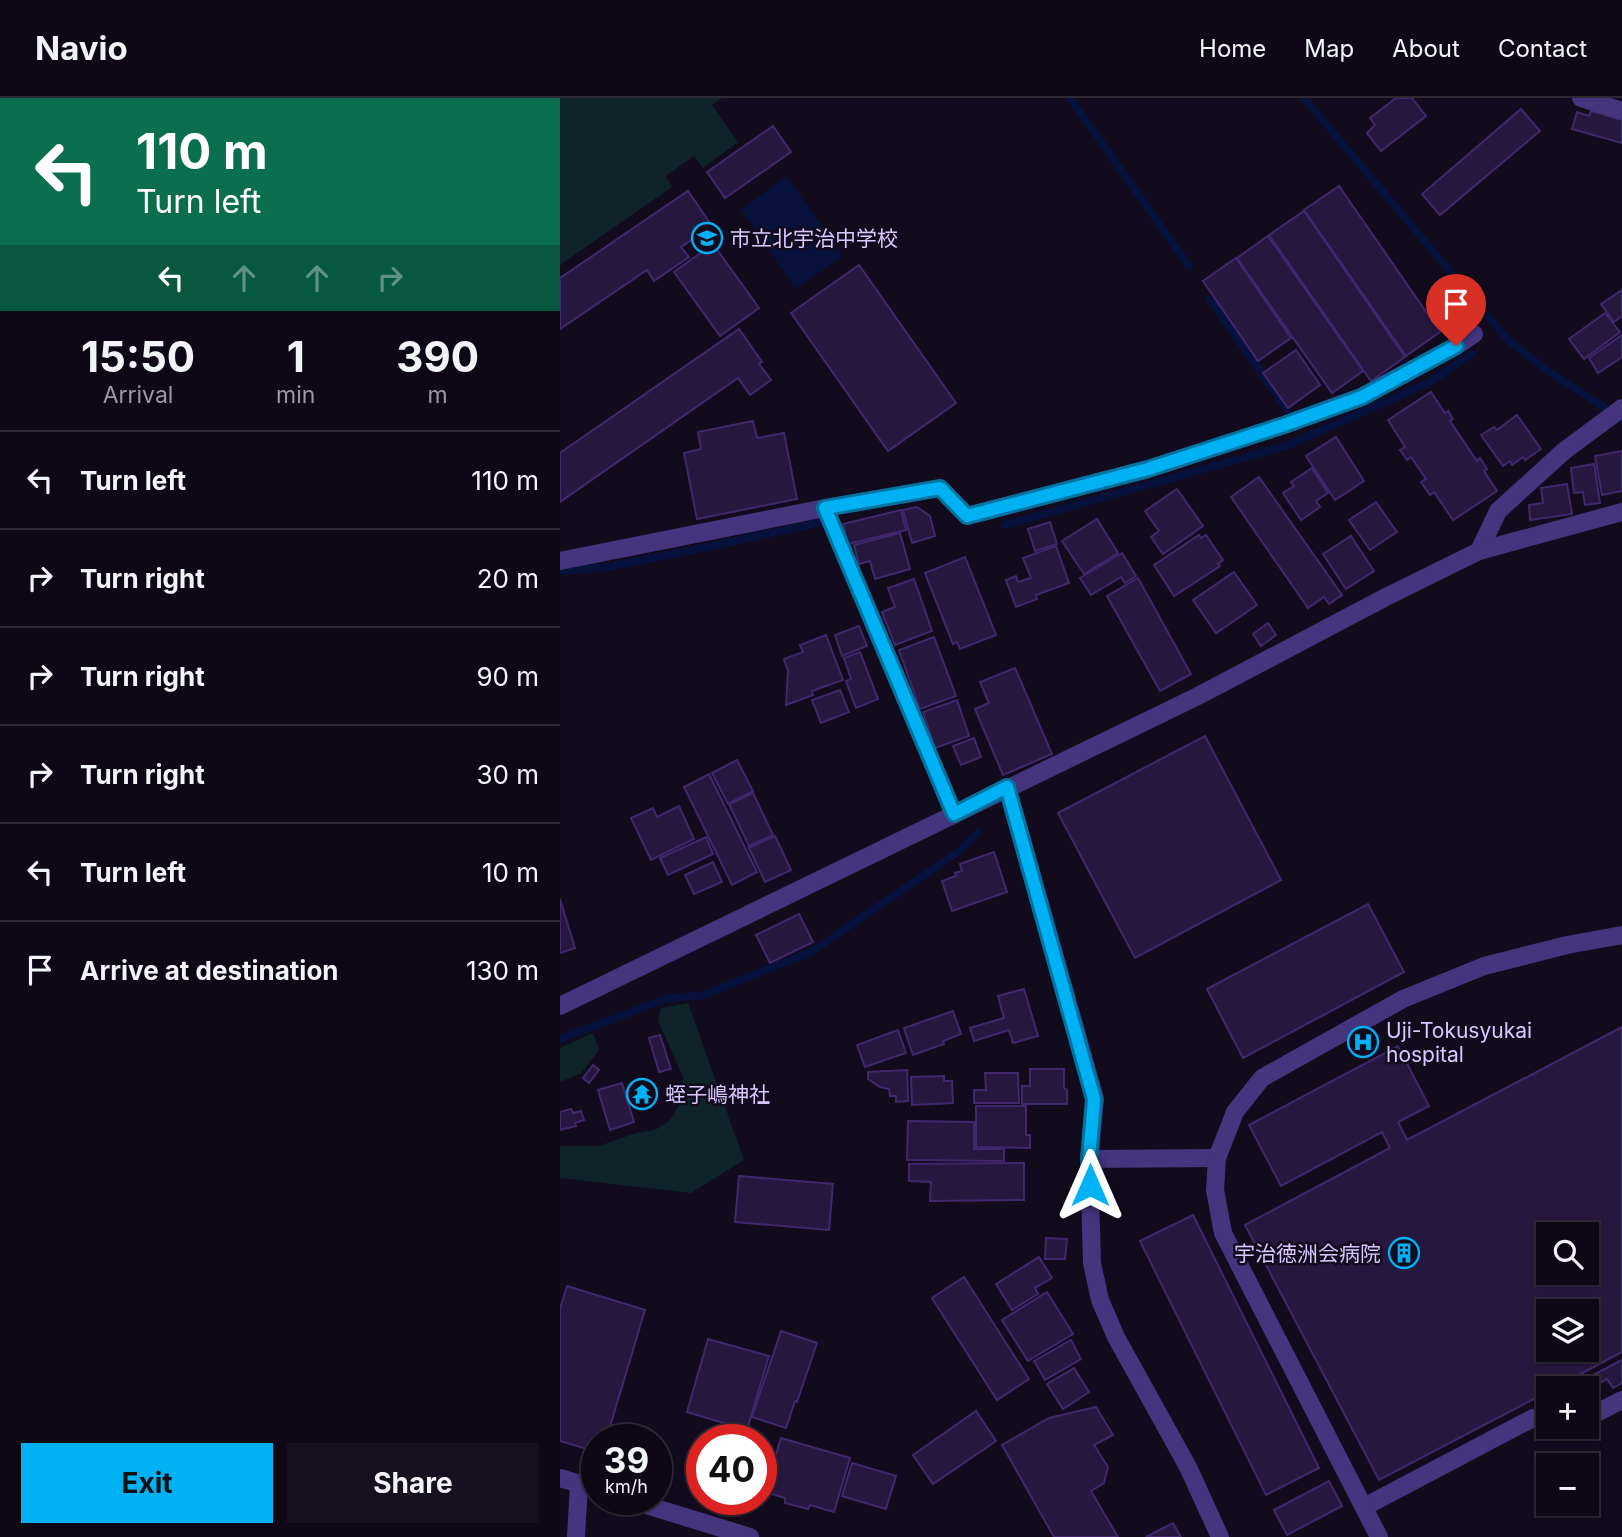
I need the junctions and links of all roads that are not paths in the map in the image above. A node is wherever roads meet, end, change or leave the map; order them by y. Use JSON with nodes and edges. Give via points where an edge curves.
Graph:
{"nodes":[{"id":1,"x":1581,"y":98,"type":"edge"},
{"id":2,"x":1622,"y":111,"type":"edge"},
{"id":3,"x":1474,"y":334,"type":"dead end"},
{"id":4,"x":1622,"y":408,"type":"edge"},
{"id":5,"x":825,"y":508,"type":"junction"},
{"id":6,"x":1622,"y":512,"type":"edge"},
{"id":7,"x":1479,"y":551,"type":"junction"},
{"id":8,"x":560,"y":561,"type":"edge"},
{"id":9,"x":1007,"y":787,"type":"junction"},
{"id":10,"x":954,"y":814,"type":"junction"},
{"id":11,"x":1622,"y":935,"type":"edge"},
{"id":12,"x":560,"y":1006,"type":"edge"},
{"id":13,"x":1217,"y":1158,"type":"junction"},
{"id":14,"x":1089,"y":1159,"type":"junction"},
{"id":15,"x":1622,"y":1399,"type":"edge"},
{"id":16,"x":1599,"y":1411,"type":"edge"},
{"id":17,"x":1536,"y":1418,"type":"edge"},
{"id":18,"x":560,"y":1478,"type":"edge"},
{"id":19,"x":579,"y":1484,"type":"joint"},
{"id":20,"x":1364,"y":1507,"type":"junction"},
{"id":21,"x":672,"y":1513,"type":"edge"},
{"id":22,"x":576,"y":1537,"type":"edge"},
{"id":23,"x":750,"y":1537,"type":"edge"},
{"id":24,"x":1220,"y":1537,"type":"edge"},
{"id":25,"x":1379,"y":1537,"type":"edge"}],
"edges":[{"from":1,"to":2,"type":"street"},
{"from":3,"to":5,"type":"street","via":[[1362,397],[1148,469],[967,516],[940,488]]},
{"from":4,"to":7,"type":"street","via":[[1564,451],[1498,511]]},
{"from":5,"to":8,"type":"street"},
{"from":5,"to":10,"type":"street"},
{"from":6,"to":7,"type":"street"},
{"from":7,"to":9,"type":"street","via":[[1198,696]]},
{"from":9,"to":10,"type":"street"},
{"from":9,"to":14,"type":"street","via":[[1094,1099]]},
{"from":10,"to":12,"type":"street"},
{"from":11,"to":13,"type":"street","via":[[1484,966],[1403,999],[1262,1078],[1235,1112]]},
{"from":13,"to":14,"type":"street"},
{"from":13,"to":20,"type":"street","via":[[1215,1190],[1223,1233]]},
{"from":14,"to":24,"type":"street","via":[[1092,1263],[1100,1300]]},
{"from":15,"to":16,"type":"street"},
{"from":17,"to":20,"type":"street"},
{"from":18,"to":19,"type":"street"},
{"from":19,"to":22,"type":"street"},
{"from":20,"to":25,"type":"street"},
{"from":21,"to":23,"type":"street"}]}
